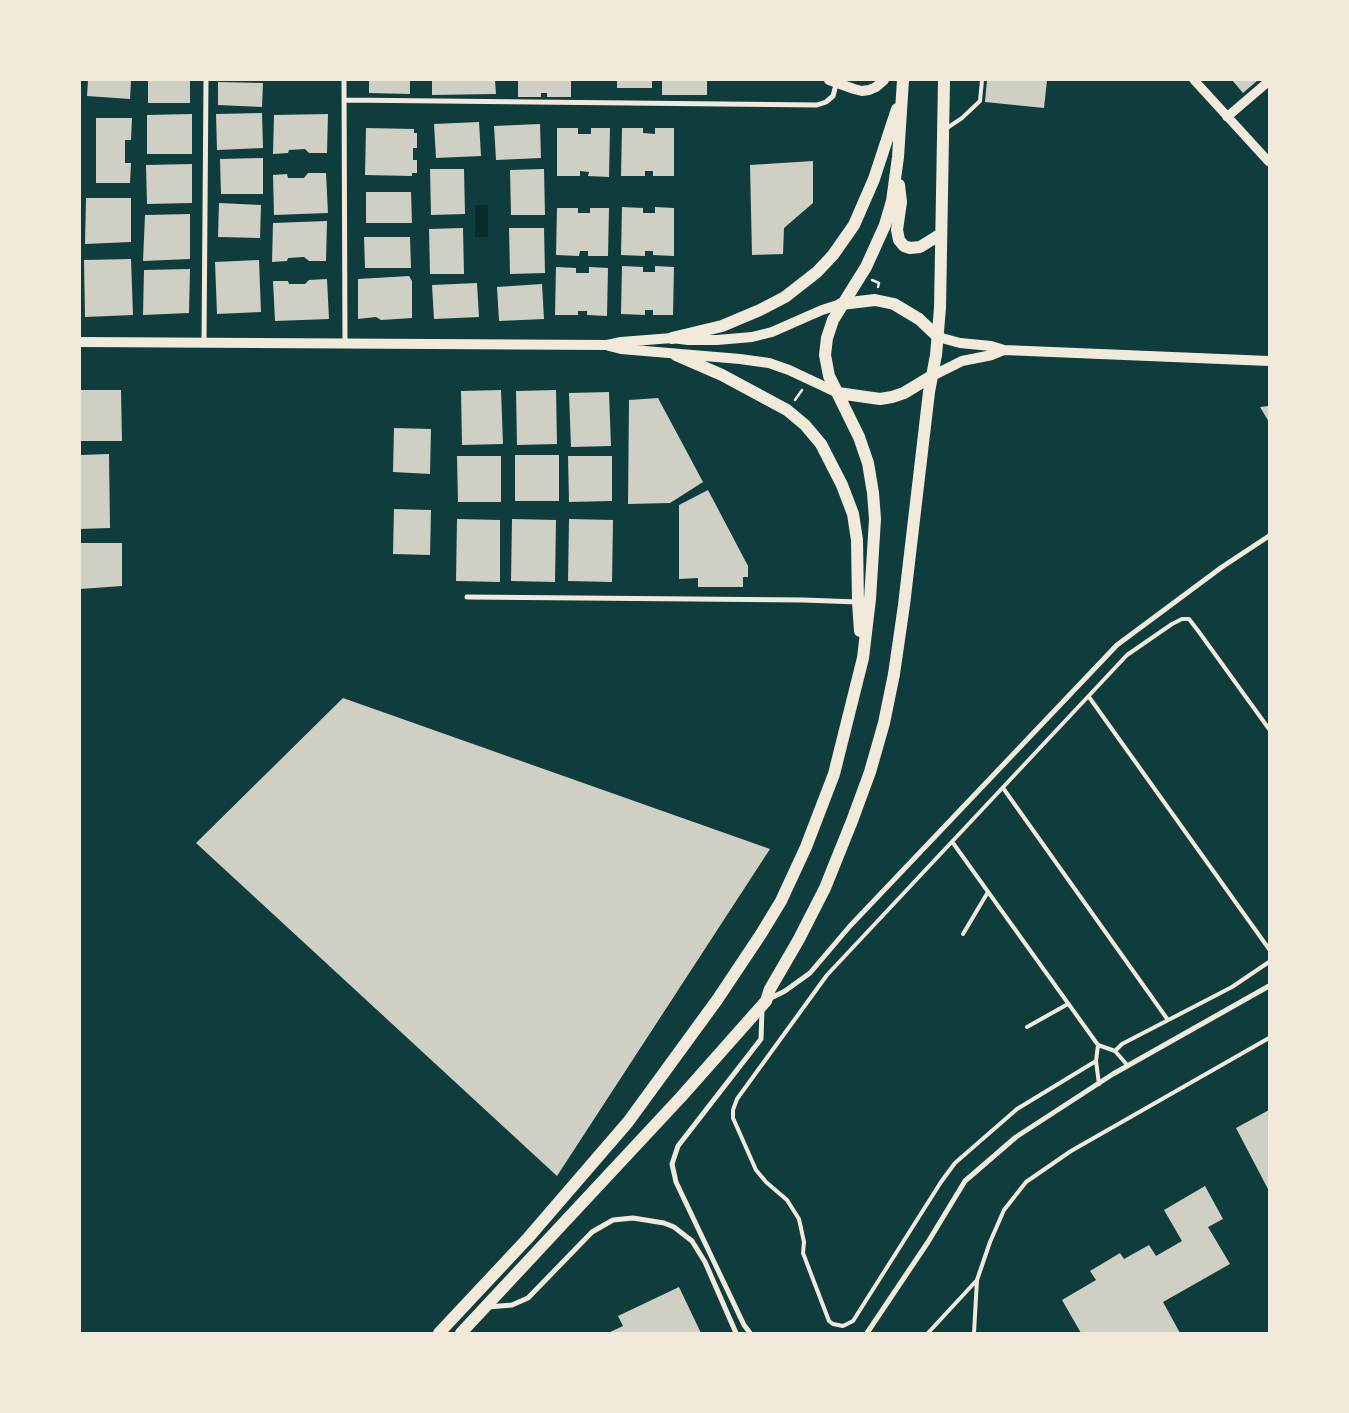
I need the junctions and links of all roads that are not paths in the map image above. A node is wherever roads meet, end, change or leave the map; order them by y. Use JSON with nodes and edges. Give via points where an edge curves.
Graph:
{"nodes":[{"id":1,"x":206,"y":80,"type":"edge"},
{"id":2,"x":344,"y":80,"type":"edge"},
{"id":3,"x":884,"y":80,"type":"edge"},
{"id":4,"x":944,"y":80,"type":"edge"},
{"id":5,"x":982,"y":80,"type":"edge"},
{"id":6,"x":1194,"y":80,"type":"edge"},
{"id":7,"x":834,"y":81,"type":"edge"},
{"id":8,"x":1269,"y":81,"type":"edge"},
{"id":9,"x":902,"y":86,"type":"edge"},
{"id":10,"x":344,"y":100,"type":"junction"},
{"id":11,"x":1227,"y":117,"type":"junction"},
{"id":12,"x":943,"y":130,"type":"junction"},
{"id":13,"x":1269,"y":162,"type":"edge"},
{"id":14,"x":896,"y":172,"type":"junction"},
{"id":15,"x":941,"y":234,"type":"junction"},
{"id":16,"x":842,"y":304,"type":"junction"},
{"id":17,"x":938,"y":337,"type":"junction"},
{"id":18,"x":672,"y":338,"type":"junction"},
{"id":19,"x":80,"y":342,"type":"edge"},
{"id":20,"x":204,"y":343,"type":"junction"},
{"id":21,"x":345,"y":343,"type":"junction"},
{"id":22,"x":607,"y":345,"type":"junction"},
{"id":23,"x":1004,"y":350,"type":"junction"},
{"id":24,"x":676,"y":354,"type":"junction"},
{"id":25,"x":1269,"y":361,"type":"edge"},
{"id":26,"x":932,"y":376,"type":"junction"},
{"id":27,"x":838,"y":393,"type":"junction"},
{"id":28,"x":1269,"y":536,"type":"edge"},
{"id":29,"x":467,"y":597,"type":"dead end"},
{"id":30,"x":858,"y":602,"type":"junction"},
{"id":31,"x":863,"y":658,"type":"junction"},
{"id":32,"x":1089,"y":697,"type":"junction"},
{"id":33,"x":1269,"y":729,"type":"edge"},
{"id":34,"x":1003,"y":788,"type":"junction"},
{"id":35,"x":953,"y":843,"type":"junction"},
{"id":36,"x":988,"y":892,"type":"junction"},
{"id":37,"x":963,"y":934,"type":"dead end"},
{"id":38,"x":1269,"y":949,"type":"edge"},
{"id":39,"x":1269,"y":962,"type":"edge"},
{"id":40,"x":1269,"y":986,"type":"edge"},
{"id":41,"x":764,"y":1003,"type":"junction"},
{"id":42,"x":1068,"y":1004,"type":"junction"},
{"id":43,"x":1168,"y":1020,"type":"junction"},
{"id":44,"x":1027,"y":1027,"type":"dead end"},
{"id":45,"x":1269,"y":1038,"type":"edge"},
{"id":46,"x":1098,"y":1045,"type":"junction"},
{"id":47,"x":1115,"y":1051,"type":"junction"},
{"id":48,"x":1096,"y":1061,"type":"junction"},
{"id":49,"x":1128,"y":1066,"type":"junction"},
{"id":50,"x":1099,"y":1084,"type":"junction"},
{"id":51,"x":977,"y":1280,"type":"junction"},
{"id":52,"x":485,"y":1307,"type":"junction"},
{"id":53,"x":439,"y":1333,"type":"edge"},
{"id":54,"x":461,"y":1333,"type":"edge"},
{"id":55,"x":736,"y":1333,"type":"edge"},
{"id":56,"x":750,"y":1333,"type":"edge"},
{"id":57,"x":867,"y":1333,"type":"edge"},
{"id":58,"x":928,"y":1333,"type":"edge"},
{"id":59,"x":974,"y":1333,"type":"edge"}],
"edges":[{"from":1,"to":20,"type":"street"},
{"from":2,"to":10,"type":"street"},
{"from":3,"to":7,"type":"main road","via":[[869,90],[854,90]]},
{"from":4,"to":12,"type":"highway"},
{"from":5,"to":12,"type":"lane","via":[[980,101]]},
{"from":6,"to":11,"type":"street"},
{"from":7,"to":10,"type":"street","via":[[833,96],[817,105]]},
{"from":8,"to":11,"type":"street"},
{"from":9,"to":14,"type":"highway"},
{"from":9,"to":18,"type":"highway","via":[[865,202],[843,242],[817,272],[785,297],[760,310],[722,326]]},
{"from":10,"to":21,"type":"street"},
{"from":11,"to":13,"type":"street"},
{"from":12,"to":15,"type":"highway"},
{"from":14,"to":15,"type":"highway","via":[[901,202],[897,230],[899,240],[904,246],[920,247]]},
{"from":14,"to":16,"type":"highway","via":[[892,201],[879,239],[866,267]]},
{"from":15,"to":17,"type":"highway"},
{"from":16,"to":17,"type":"highway","via":[[875,300],[894,304]]},
{"from":16,"to":18,"type":"main road","via":[[752,337],[717,340]]},
{"from":16,"to":27,"type":"highway","via":[[833,320],[825,354],[829,376]]},
{"from":17,"to":23,"type":"main road"},
{"from":17,"to":26,"type":"highway"},
{"from":18,"to":22,"type":"main road"},
{"from":19,"to":20,"type":"main road"},
{"from":20,"to":21,"type":"main road"},
{"from":21,"to":22,"type":"main road"},
{"from":22,"to":24,"type":"main road"},
{"from":23,"to":25,"type":"main road"},
{"from":23,"to":26,"type":"main road","via":[[992,356],[962,361]]},
{"from":24,"to":27,"type":"main road","via":[[768,363]]},
{"from":24,"to":30,"type":"highway","via":[[787,410],[822,444],[853,514],[857,540]]},
{"from":26,"to":27,"type":"highway","via":[[892,397],[880,399]]},
{"from":26,"to":41,"type":"highway","via":[[904,605],[884,723],[870,772],[828,879]]},
{"from":27,"to":31,"type":"highway","via":[[859,437],[873,493],[875,519]]},
{"from":28,"to":41,"type":"street","via":[[1117,645],[850,926],[810,973]]},
{"from":29,"to":30,"type":"street"},
{"from":30,"to":31,"type":"highway"},
{"from":31,"to":53,"type":"highway","via":[[834,774],[806,847],[762,934],[628,1122]]},
{"from":32,"to":33,"type":"lane","via":[[1128,655],[1172,624],[1189,619]]},
{"from":32,"to":34,"type":"lane"},
{"from":32,"to":38,"type":"lane"},
{"from":34,"to":35,"type":"lane"},
{"from":34,"to":43,"type":"lane"},
{"from":35,"to":36,"type":"lane"},
{"from":35,"to":48,"type":"lane","via":[[827,975],[733,1110],[733,1118],[756,1170],[787,1200],[799,1219],[803,1253],[829,1321],[843,1326],[853,1321],[955,1163],[1018,1109]]},
{"from":36,"to":37,"type":"lane"},
{"from":36,"to":42,"type":"lane"},
{"from":39,"to":43,"type":"lane","via":[[1232,987]]},
{"from":40,"to":49,"type":"street"},
{"from":41,"to":52,"type":"highway"},
{"from":41,"to":56,"type":"street","via":[[761,1040],[678,1146],[672,1164],[676,1182]]},
{"from":42,"to":44,"type":"lane"},
{"from":42,"to":46,"type":"lane"},
{"from":43,"to":47,"type":"lane","via":[[1122,1044]]},
{"from":45,"to":51,"type":"lane","via":[[1071,1151],[1026,1182],[1004,1210]]},
{"from":46,"to":47,"type":"lane"},
{"from":46,"to":48,"type":"lane"},
{"from":47,"to":49,"type":"lane"},
{"from":48,"to":50,"type":"lane"},
{"from":49,"to":50,"type":"street"},
{"from":50,"to":57,"type":"street","via":[[1016,1137],[965,1181]]},
{"from":51,"to":58,"type":"lane"},
{"from":51,"to":59,"type":"lane"},
{"from":52,"to":54,"type":"highway"},
{"from":52,"to":55,"type":"street","via":[[512,1306],[528,1298],[599,1227],[613,1220],[633,1218],[664,1223],[692,1241]]}]}
